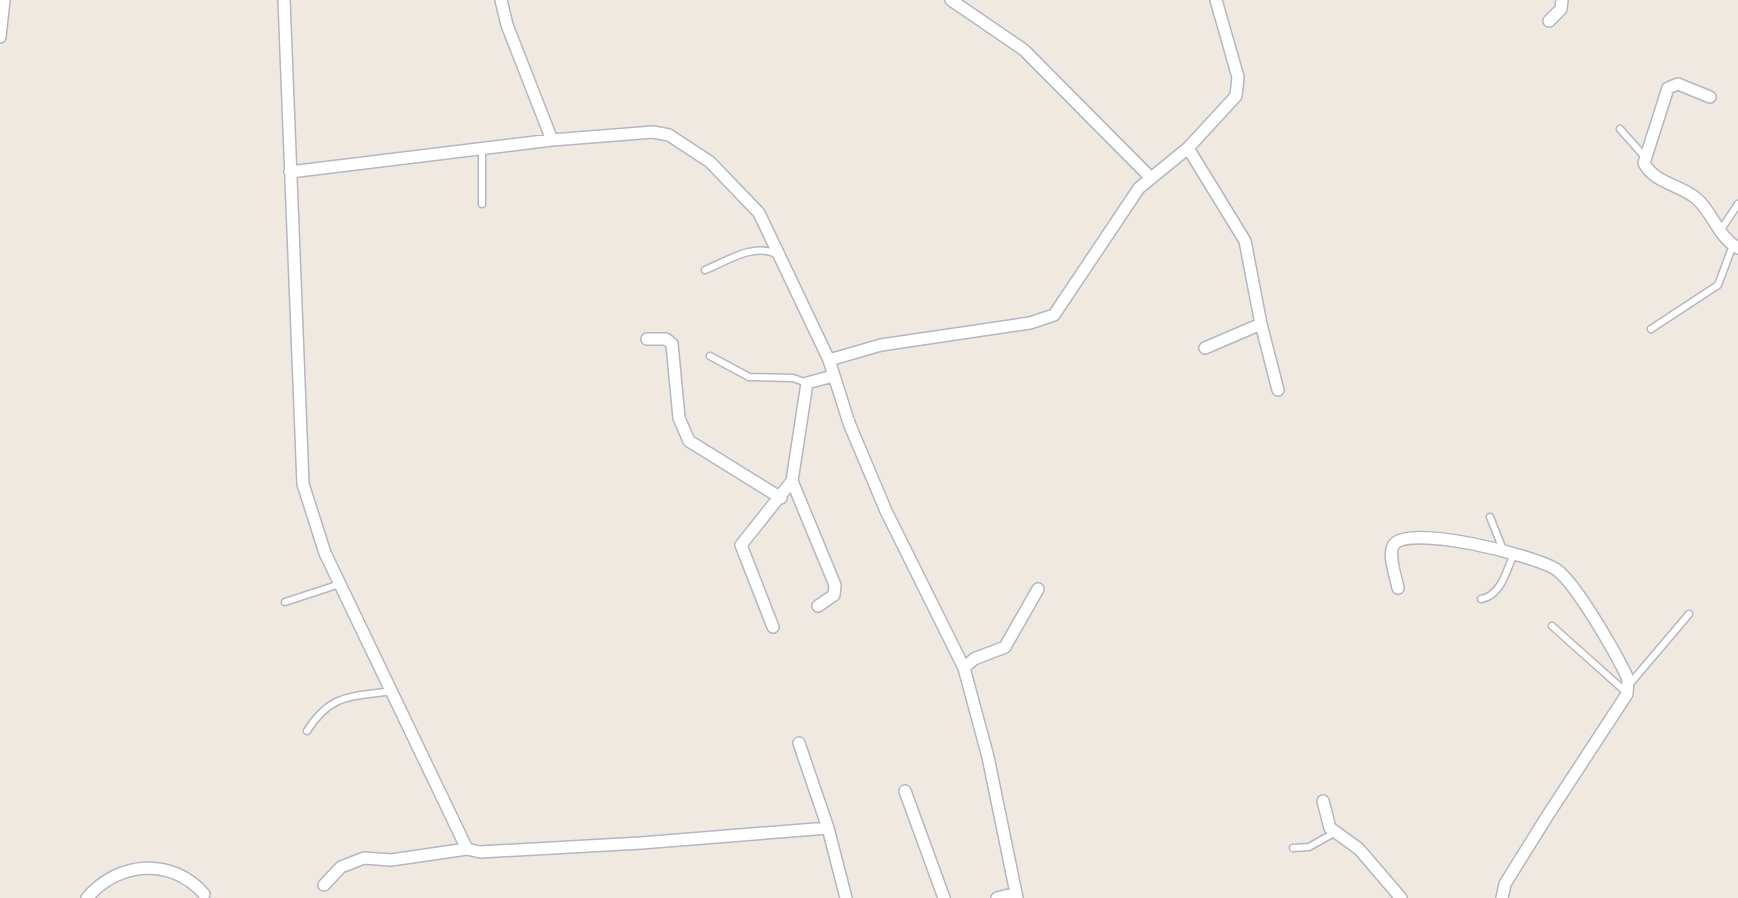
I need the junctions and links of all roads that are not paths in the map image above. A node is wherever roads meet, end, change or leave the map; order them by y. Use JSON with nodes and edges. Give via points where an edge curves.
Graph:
{"nodes":[{"id":1,"x":4,"y":0,"type":"edge"},
{"id":2,"x":284,"y":0,"type":"edge"},
{"id":3,"x":501,"y":0,"type":"edge"},
{"id":4,"x":951,"y":0,"type":"edge"},
{"id":5,"x":1216,"y":0,"type":"edge"},
{"id":6,"x":1562,"y":0,"type":"edge"},
{"id":7,"x":1549,"y":21,"type":"dead end"},
{"id":8,"x":0,"y":37,"type":"edge"},
{"id":9,"x":1710,"y":97,"type":"dead end"},
{"id":10,"x":1620,"y":129,"type":"dead end"},
{"id":11,"x":552,"y":140,"type":"junction"},
{"id":12,"x":1188,"y":148,"type":"junction"},
{"id":13,"x":482,"y":151,"type":"junction"},
{"id":14,"x":1644,"y":156,"type":"junction"},
{"id":15,"x":290,"y":172,"type":"junction"},
{"id":16,"x":1150,"y":177,"type":"junction"},
{"id":17,"x":482,"y":204,"type":"dead end"},
{"id":18,"x":1738,"y":204,"type":"edge"},
{"id":19,"x":1720,"y":231,"type":"junction"},
{"id":20,"x":1736,"y":247,"type":"edge"},
{"id":21,"x":779,"y":256,"type":"junction"},
{"id":22,"x":705,"y":270,"type":"dead end"},
{"id":23,"x":1261,"y":324,"type":"junction"},
{"id":24,"x":1651,"y":329,"type":"dead end"},
{"id":25,"x":647,"y":339,"type":"dead end"},
{"id":26,"x":1205,"y":348,"type":"dead end"},
{"id":27,"x":710,"y":356,"type":"dead end"},
{"id":28,"x":829,"y":360,"type":"junction"},
{"id":29,"x":833,"y":376,"type":"junction"},
{"id":30,"x":807,"y":383,"type":"junction"},
{"id":31,"x":1278,"y":390,"type":"dead end"},
{"id":32,"x":792,"y":481,"type":"junction"},
{"id":33,"x":781,"y":498,"type":"junction"},
{"id":34,"x":1490,"y":517,"type":"dead end"},
{"id":35,"x":1509,"y":553,"type":"junction"},
{"id":36,"x":340,"y":584,"type":"junction"},
{"id":37,"x":1398,"y":588,"type":"dead end"},
{"id":38,"x":1038,"y":589,"type":"dead end"},
{"id":39,"x":1481,"y":599,"type":"dead end"},
{"id":40,"x":285,"y":602,"type":"dead end"},
{"id":41,"x":818,"y":606,"type":"dead end"},
{"id":42,"x":1689,"y":614,"type":"dead end"},
{"id":43,"x":1552,"y":626,"type":"dead end"},
{"id":44,"x":773,"y":627,"type":"dead end"},
{"id":45,"x":964,"y":668,"type":"junction"},
{"id":46,"x":1628,"y":690,"type":"junction"},
{"id":47,"x":393,"y":691,"type":"junction"},
{"id":48,"x":307,"y":731,"type":"dead end"},
{"id":49,"x":799,"y":743,"type":"dead end"},
{"id":50,"x":905,"y":791,"type":"dead end"},
{"id":51,"x":1323,"y":801,"type":"dead end"},
{"id":52,"x":828,"y":828,"type":"junction"},
{"id":53,"x":1334,"y":833,"type":"junction"},
{"id":54,"x":1293,"y":848,"type":"dead end"},
{"id":55,"x":467,"y":849,"type":"junction"},
{"id":56,"x":324,"y":885,"type":"dead end"},
{"id":57,"x":204,"y":894,"type":"dead end"},
{"id":58,"x":1016,"y":895,"type":"edge"},
{"id":59,"x":87,"y":898,"type":"edge"},
{"id":60,"x":846,"y":898,"type":"edge"},
{"id":61,"x":944,"y":898,"type":"edge"},
{"id":62,"x":997,"y":898,"type":"edge"},
{"id":63,"x":1401,"y":898,"type":"edge"},
{"id":64,"x":1502,"y":898,"type":"edge"}],
"edges":[{"from":1,"to":8,"type":"street"},
{"from":2,"to":15,"type":"street"},
{"from":3,"to":11,"type":"street"},
{"from":4,"to":16,"type":"street","via":[[1024,50]]},
{"from":5,"to":12,"type":"street","via":[[1239,85],[1230,103]]},
{"from":6,"to":7,"type":"street"},
{"from":9,"to":14,"type":"street","via":[[1678,84],[1668,88]]},
{"from":10,"to":14,"type":"lane"},
{"from":11,"to":13,"type":"street"},
{"from":11,"to":21,"type":"street","via":[[669,135],[742,192],[759,213]]},
{"from":12,"to":16,"type":"street"},
{"from":12,"to":23,"type":"street","via":[[1245,241]]},
{"from":13,"to":15,"type":"street"},
{"from":13,"to":17,"type":"lane"},
{"from":14,"to":19,"type":"street","via":[[1646,169],[1698,200]]},
{"from":15,"to":36,"type":"street","via":[[303,484]]},
{"from":16,"to":28,"type":"street","via":[[1122,210],[1054,315],[881,345]]},
{"from":18,"to":19,"type":"lane"},
{"from":19,"to":20,"type":"street"},
{"from":20,"to":24,"type":"lane","via":[[1718,285]]},
{"from":21,"to":22,"type":"lane","via":[[749,252]]},
{"from":21,"to":28,"type":"street"},
{"from":23,"to":26,"type":"street"},
{"from":23,"to":31,"type":"street"},
{"from":25,"to":33,"type":"street","via":[[672,344],[679,418],[689,441]]},
{"from":27,"to":30,"type":"lane","via":[[749,377]]},
{"from":28,"to":29,"type":"street"},
{"from":29,"to":30,"type":"street"},
{"from":29,"to":45,"type":"street","via":[[886,511]]},
{"from":30,"to":32,"type":"street"},
{"from":32,"to":33,"type":"street"},
{"from":32,"to":41,"type":"street","via":[[835,585],[834,595]]},
{"from":33,"to":44,"type":"street","via":[[741,545]]},
{"from":34,"to":35,"type":"lane"},
{"from":35,"to":37,"type":"street","via":[[1436,537],[1402,537],[1391,549]]},
{"from":35,"to":39,"type":"lane","via":[[1497,590],[1491,598]]},
{"from":35,"to":46,"type":"street","via":[[1547,564],[1565,576],[1622,667]]},
{"from":36,"to":40,"type":"lane"},
{"from":36,"to":47,"type":"street"},
{"from":38,"to":45,"type":"street","via":[[1005,647]]},
{"from":42,"to":46,"type":"lane"},
{"from":43,"to":46,"type":"lane"},
{"from":45,"to":58,"type":"street"},
{"from":46,"to":64,"type":"street","via":[[1505,884]]},
{"from":47,"to":48,"type":"lane","via":[[332,702]]},
{"from":47,"to":55,"type":"street"},
{"from":49,"to":52,"type":"street"},
{"from":50,"to":61,"type":"street"},
{"from":51,"to":53,"type":"street"},
{"from":52,"to":55,"type":"street","via":[[560,849]]},
{"from":52,"to":60,"type":"street"},
{"from":53,"to":54,"type":"lane","via":[[1309,847]]},
{"from":53,"to":63,"type":"street","via":[[1359,849]]},
{"from":55,"to":56,"type":"street","via":[[391,860],[364,858],[341,867]]},
{"from":57,"to":59,"type":"street","via":[[177,872],[134,868],[112,876]]},
{"from":58,"to":62,"type":"street"}]}
